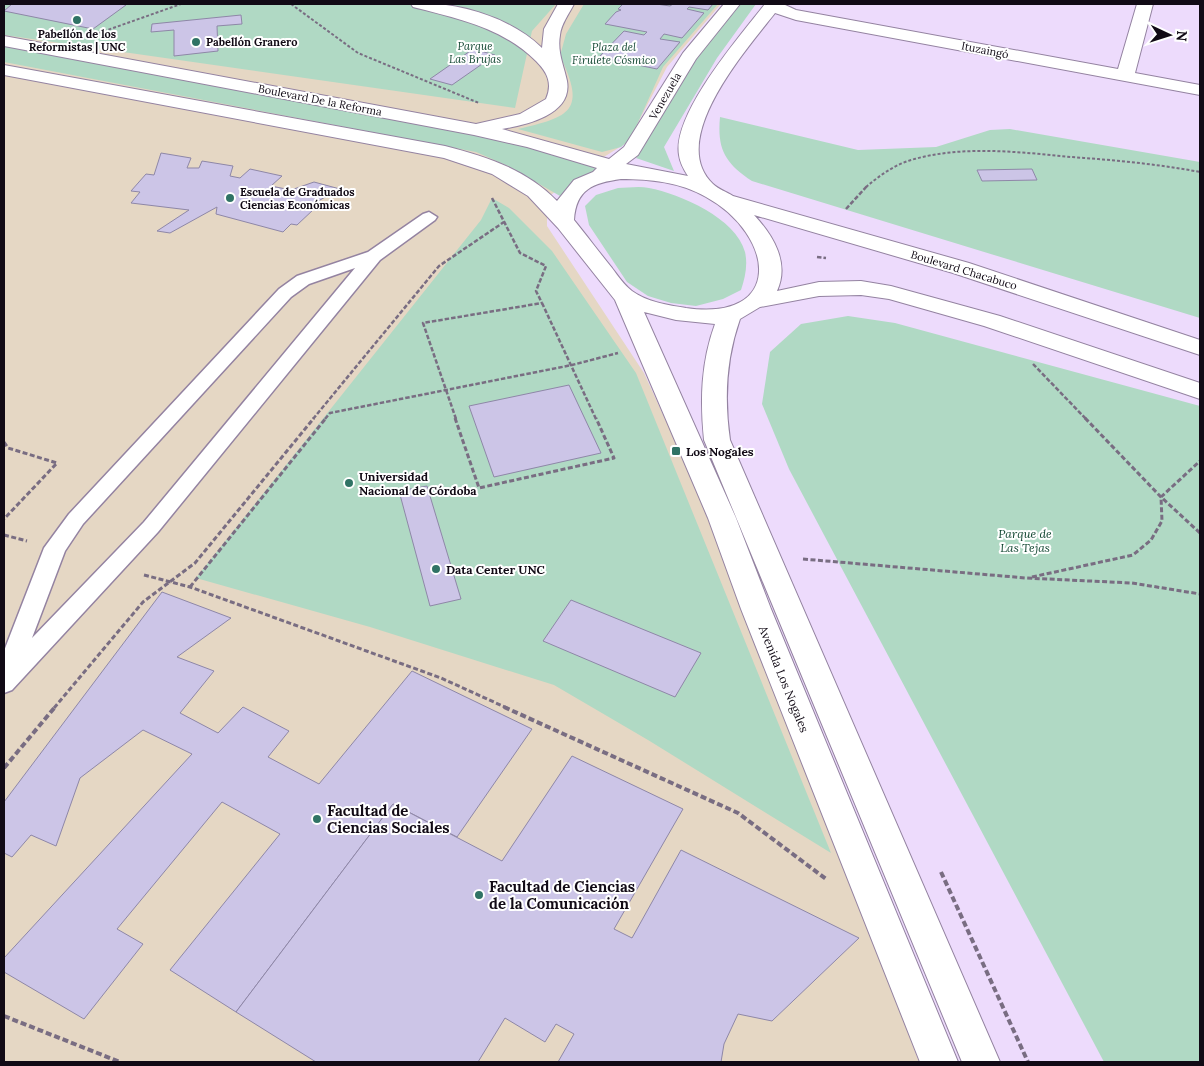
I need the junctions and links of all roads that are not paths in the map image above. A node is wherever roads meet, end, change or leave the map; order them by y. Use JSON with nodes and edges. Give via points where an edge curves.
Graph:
{"nodes":[{"id":1,"x":419,"y":4,"type":"edge"},
{"id":2,"x":566,"y":4,"type":"edge"},
{"id":3,"x":732,"y":4,"type":"edge"},
{"id":4,"x":773,"y":4,"type":"edge"},
{"id":5,"x":1145,"y":4,"type":"edge"},
{"id":6,"x":4,"y":41,"type":"edge"},
{"id":7,"x":4,"y":70,"type":"edge"},
{"id":8,"x":555,"y":71,"type":"junction"},
{"id":9,"x":1125,"y":76,"type":"junction"},
{"id":10,"x":1200,"y":90,"type":"edge"},
{"id":11,"x":474,"y":129,"type":"junction"},
{"id":12,"x":614,"y":166,"type":"junction"},
{"id":13,"x":634,"y":172,"type":"junction"},
{"id":14,"x":592,"y":179,"type":"junction"},
{"id":15,"x":705,"y":188,"type":"junction"},
{"id":16,"x":726,"y":200,"type":"junction"},
{"id":17,"x":429,"y":217,"type":"dead end"},
{"id":18,"x":563,"y":223,"type":"junction"},
{"id":19,"x":374,"y":256,"type":"junction"},
{"id":20,"x":625,"y":297,"type":"junction"},
{"id":21,"x":742,"y":309,"type":"junction"},
{"id":22,"x":1200,"y":348,"type":"edge"},
{"id":23,"x":1200,"y":391,"type":"edge"},
{"id":24,"x":4,"y":681,"type":"edge"},
{"id":25,"x":938,"y":1062,"type":"edge"},
{"id":26,"x":981,"y":1062,"type":"edge"}],
"edges":[{"from":1,"to":8,"type":"street","via":[[454,11],[506,30],[525,40]]},
{"from":2,"to":8,"type":"street","via":[[550,34]]},
{"from":3,"to":12,"type":"street","name":"Venezuela","via":[[689,57],[631,151]]},
{"from":4,"to":9,"type":"street","name":"Ituzaingó","via":[[796,15]]},
{"from":4,"to":15,"type":"street","via":[[708,93],[688,139],[688,155]]},
{"from":5,"to":9,"type":"street"},
{"from":6,"to":11,"type":"street","name":"Boulevard De la Reforma"},
{"from":7,"to":18,"type":"street","via":[[445,152],[498,170],[523,183]]},
{"from":8,"to":11,"type":"street","via":[[559,89],[552,104],[520,119]]},
{"from":9,"to":10,"type":"street","name":"Ituzaingó"},
{"from":11,"to":12,"type":"street","name":"Boulevard De la Reforma"},
{"from":12,"to":13,"type":"street","name":"Boulevard De la Reforma"},
{"from":12,"to":14,"type":"street","name":"Venezuela"},
{"from":13,"to":14,"type":"street"},
{"from":13,"to":15,"type":"street"},
{"from":14,"to":18,"type":"street","via":[[569,196]]},
{"from":15,"to":16,"type":"street"},
{"from":16,"to":21,"type":"street","via":[[755,228],[766,245],[771,274],[767,290]]},
{"from":16,"to":22,"type":"street","name":"Boulevard Chacabuco","via":[[961,268]]},
{"from":17,"to":19,"type":"lane"},
{"from":18,"to":20,"type":"street"},
{"from":19,"to":24,"type":"lane","via":[[151,527]]},
{"from":19,"to":24,"type":"lane","via":[[303,280],[285,293],[76,519],[56,548]]},
{"from":20,"to":21,"type":"street","via":[[676,313],[706,317]]},
{"from":20,"to":25,"type":"street","name":"Avenida Los Nogales","via":[[722,518],[759,618]]},
{"from":21,"to":23,"type":"street","via":[[819,289],[861,288],[891,293],[992,321]]},
{"from":21,"to":26,"type":"street","via":[[718,349],[714,381],[718,440]]}]}
